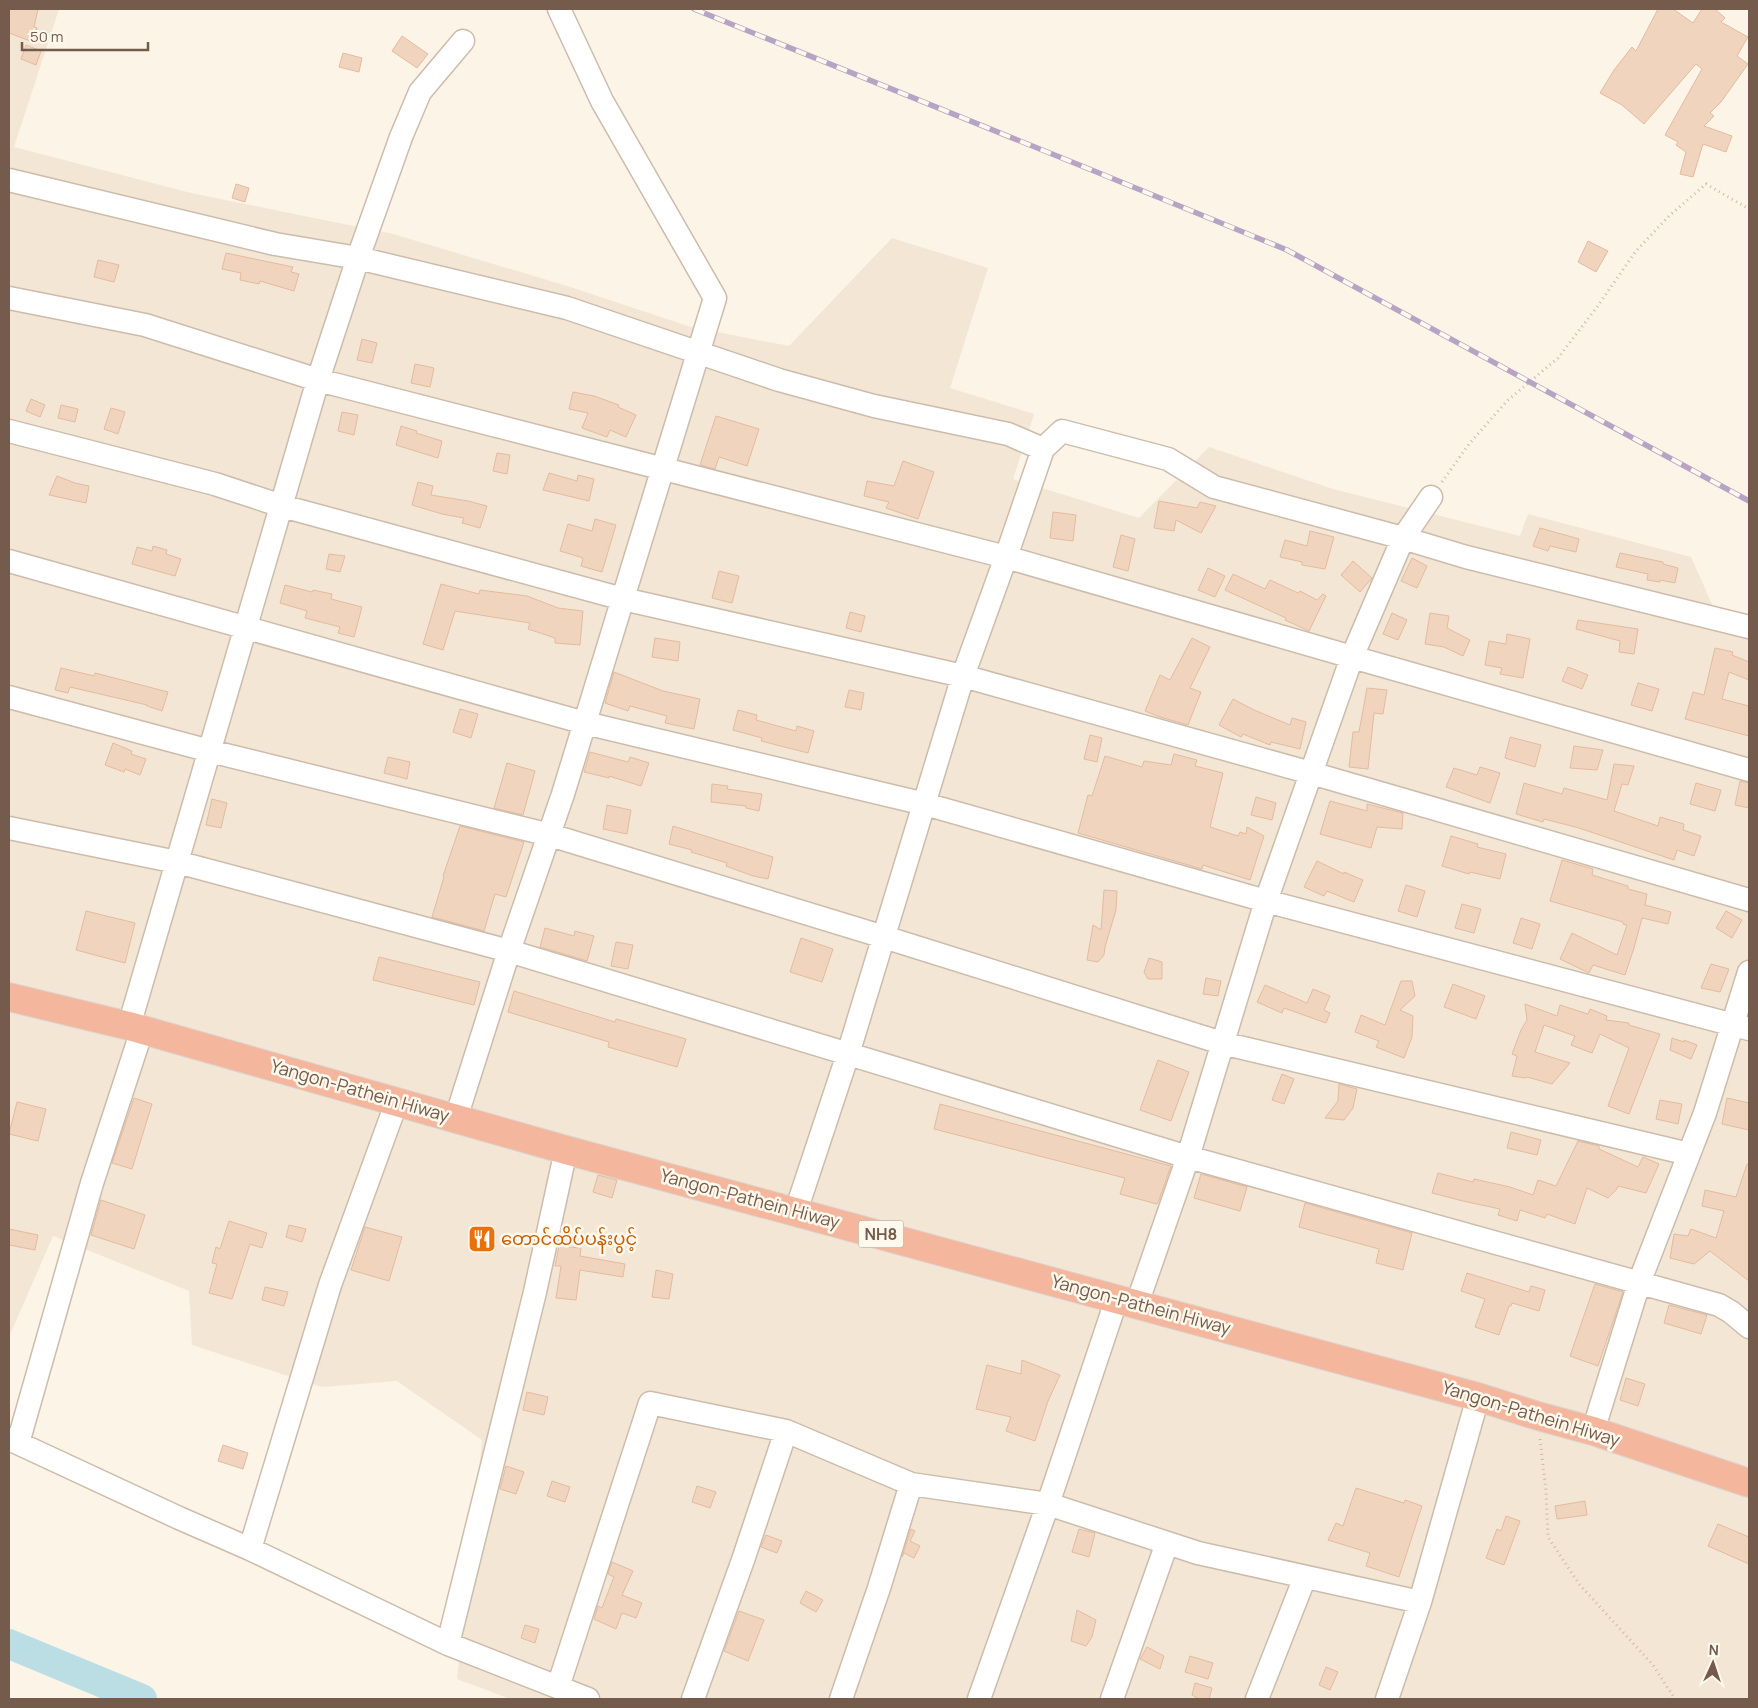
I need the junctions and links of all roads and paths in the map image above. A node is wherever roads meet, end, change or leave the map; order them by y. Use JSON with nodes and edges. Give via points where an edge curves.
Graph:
{"nodes":[{"id":1,"x":559,"y":9,"type":"edge"},
{"id":2,"x":463,"y":41,"type":"dead end"},
{"id":3,"x":9,"y":180,"type":"edge"},
{"id":4,"x":1749,"y":209,"type":"edge"},
{"id":5,"x":358,"y":258,"type":"junction"},
{"id":6,"x":9,"y":298,"type":"edge"},
{"id":7,"x":699,"y":353,"type":"junction"},
{"id":8,"x":318,"y":380,"type":"junction"},
{"id":9,"x":9,"y":431,"type":"edge"},
{"id":10,"x":1043,"y":449,"type":"junction"},
{"id":11,"x":663,"y":469,"type":"junction"},
{"id":12,"x":1431,"y":497,"type":"joint"},
{"id":13,"x":282,"y":506,"type":"junction"},
{"id":14,"x":1403,"y":538,"type":"junction"},
{"id":15,"x":1006,"y":557,"type":"junction"},
{"id":16,"x":9,"y":561,"type":"edge"},
{"id":17,"x":623,"y":599,"type":"junction"},
{"id":18,"x":1749,"y":627,"type":"edge"},
{"id":19,"x":246,"y":629,"type":"junction"},
{"id":20,"x":1352,"y":657,"type":"junction"},
{"id":21,"x":963,"y":676,"type":"junction"},
{"id":22,"x":9,"y":697,"type":"edge"},
{"id":23,"x":585,"y":723,"type":"junction"},
{"id":24,"x":210,"y":751,"type":"junction"},
{"id":25,"x":1749,"y":770,"type":"edge"},
{"id":26,"x":1311,"y":773,"type":"junction"},
{"id":27,"x":925,"y":804,"type":"junction"},
{"id":28,"x":9,"y":828,"type":"edge"},
{"id":29,"x":550,"y":835,"type":"junction"},
{"id":30,"x":177,"y":862,"type":"junction"},
{"id":31,"x":1749,"y":900,"type":"edge"},
{"id":32,"x":1266,"y":901,"type":"junction"},
{"id":33,"x":884,"y":937,"type":"junction"},
{"id":34,"x":509,"y":952,"type":"junction"},
{"id":35,"x":1749,"y":972,"type":"edge"},
{"id":36,"x":10,"y":1004,"type":"edge"},
{"id":37,"x":1741,"y":1026,"type":"edge"},
{"id":38,"x":136,"y":1028,"type":"junction"},
{"id":39,"x":1222,"y":1043,"type":"junction"},
{"id":40,"x":848,"y":1054,"type":"junction"},
{"id":41,"x":397,"y":1101,"type":"junction"},
{"id":42,"x":456,"y":1118,"type":"junction"},
{"id":43,"x":566,"y":1150,"type":"junction"},
{"id":44,"x":1689,"y":1154,"type":"junction"},
{"id":45,"x":1188,"y":1157,"type":"junction"},
{"id":46,"x":796,"y":1211,"type":"junction"},
{"id":47,"x":1639,"y":1283,"type":"junction"},
{"id":48,"x":1127,"y":1301,"type":"junction"},
{"id":49,"x":1749,"y":1328,"type":"edge"},
{"id":50,"x":1478,"y":1397,"type":"junction"},
{"id":51,"x":1538,"y":1416,"type":"junction"},
{"id":52,"x":786,"y":1431,"type":"junction"},
{"id":53,"x":1593,"y":1431,"type":"junction"},
{"id":54,"x":13,"y":1441,"type":"edge"},
{"id":55,"x":1749,"y":1483,"type":"edge"},
{"id":56,"x":911,"y":1484,"type":"junction"},
{"id":57,"x":1048,"y":1504,"type":"junction"},
{"id":58,"x":1167,"y":1543,"type":"junction"},
{"id":59,"x":250,"y":1549,"type":"junction"},
{"id":60,"x":1305,"y":1577,"type":"junction"},
{"id":61,"x":1420,"y":1602,"type":"junction"},
{"id":62,"x":448,"y":1644,"type":"junction"},
{"id":63,"x":558,"y":1687,"type":"junction"},
{"id":64,"x":588,"y":1699,"type":"edge"},
{"id":65,"x":693,"y":1699,"type":"edge"},
{"id":66,"x":841,"y":1699,"type":"edge"},
{"id":67,"x":979,"y":1699,"type":"edge"},
{"id":68,"x":1112,"y":1699,"type":"edge"},
{"id":69,"x":1257,"y":1699,"type":"edge"},
{"id":70,"x":1387,"y":1699,"type":"edge"},
{"id":71,"x":1675,"y":1699,"type":"edge"}],
"edges":[{"from":1,"to":7,"type":"street","via":[[602,101],[716,298]]},
{"from":2,"to":5,"type":"street","via":[[420,92]]},
{"from":3,"to":5,"type":"street","via":[[275,244]]},
{"from":4,"to":12,"type":"path","via":[[1706,184],[1670,216],[1636,251],[1558,358],[1507,401],[1469,444]]},
{"from":5,"to":7,"type":"street","via":[[566,308]]},
{"from":5,"to":8,"type":"street"},
{"from":6,"to":8,"type":"street","via":[[145,326]]},
{"from":7,"to":10,"type":"street","via":[[779,380],[874,406],[1008,434]]},
{"from":7,"to":11,"type":"street"},
{"from":8,"to":11,"type":"street"},
{"from":8,"to":13,"type":"street"},
{"from":9,"to":13,"type":"street","via":[[215,484]]},
{"from":10,"to":14,"type":"street","via":[[1062,431],[1168,459],[1214,487]]},
{"from":10,"to":15,"type":"street"},
{"from":11,"to":15,"type":"street"},
{"from":11,"to":17,"type":"street"},
{"from":12,"to":14,"type":"street"},
{"from":13,"to":17,"type":"street"},
{"from":13,"to":19,"type":"street"},
{"from":14,"to":18,"type":"street","via":[[1466,557]]},
{"from":14,"to":20,"type":"street"},
{"from":15,"to":20,"type":"street"},
{"from":15,"to":21,"type":"street"},
{"from":16,"to":19,"type":"street"},
{"from":17,"to":21,"type":"street"},
{"from":17,"to":23,"type":"street"},
{"from":19,"to":23,"type":"street"},
{"from":19,"to":24,"type":"street"},
{"from":20,"to":25,"type":"street"},
{"from":20,"to":26,"type":"street"},
{"from":21,"to":26,"type":"street"},
{"from":21,"to":27,"type":"street"},
{"from":22,"to":24,"type":"street"},
{"from":23,"to":27,"type":"street"},
{"from":23,"to":29,"type":"street"},
{"from":24,"to":29,"type":"street"},
{"from":24,"to":30,"type":"street"},
{"from":26,"to":31,"type":"street"},
{"from":26,"to":32,"type":"street"},
{"from":27,"to":32,"type":"street"},
{"from":27,"to":33,"type":"street"},
{"from":28,"to":30,"type":"street"},
{"from":29,"to":33,"type":"street"},
{"from":29,"to":34,"type":"street"},
{"from":30,"to":34,"type":"street"},
{"from":30,"to":38,"type":"street"},
{"from":32,"to":37,"type":"street"},
{"from":32,"to":39,"type":"street"},
{"from":33,"to":39,"type":"street"},
{"from":33,"to":40,"type":"street"},
{"from":34,"to":40,"type":"street"},
{"from":34,"to":42,"type":"street"},
{"from":35,"to":37,"type":"street"},
{"from":36,"to":38,"type":"highway","name":"Yangon-Pathein Hiway","number":"NH8"},
{"from":37,"to":44,"type":"street"},
{"from":38,"to":41,"type":"highway","name":"Yangon-Pathein Hiway","number":"NH8"},
{"from":38,"to":54,"type":"street"},
{"from":39,"to":44,"type":"street"},
{"from":39,"to":45,"type":"street"},
{"from":40,"to":45,"type":"street"},
{"from":40,"to":46,"type":"street"},
{"from":41,"to":42,"type":"highway","name":"Yangon-Pathein Hiway","number":"NH8"},
{"from":41,"to":59,"type":"street","via":[[330,1285]]},
{"from":42,"to":43,"type":"highway","name":"Yangon-Pathein Hiway","number":"NH8"},
{"from":43,"to":46,"type":"highway","name":"Yangon-Pathein Hiway","number":"NH8"},
{"from":43,"to":62,"type":"street","via":[[535,1292]]},
{"from":44,"to":47,"type":"street"},
{"from":45,"to":47,"type":"street"},
{"from":45,"to":48,"type":"street"},
{"from":46,"to":48,"type":"highway","name":"Yangon-Pathein Hiway","number":"NH8"},
{"from":47,"to":49,"type":"street","via":[[1719,1306]]},
{"from":47,"to":53,"type":"street"},
{"from":48,"to":50,"type":"highway","name":"Yangon-Pathein Hiway","number":"NH8"},
{"from":48,"to":57,"type":"street"},
{"from":50,"to":51,"type":"highway","name":"Yangon-Pathein Hiway","number":"NH8"},
{"from":50,"to":61,"type":"street"},
{"from":51,"to":53,"type":"highway","name":"Yangon-Pathein Hiway","number":"NH8"},
{"from":51,"to":71,"type":"path","via":[[1548,1537],[1580,1584],[1653,1665]]},
{"from":52,"to":56,"type":"street"},
{"from":52,"to":63,"type":"street","via":[[650,1403]]},
{"from":52,"to":65,"type":"street"},
{"from":53,"to":55,"type":"highway","name":"Yangon-Pathein Hiway","number":"NH8"},
{"from":54,"to":59,"type":"street"},
{"from":56,"to":57,"type":"street"},
{"from":56,"to":66,"type":"street"},
{"from":57,"to":58,"type":"street"},
{"from":57,"to":67,"type":"street"},
{"from":58,"to":60,"type":"street"},
{"from":58,"to":68,"type":"street"},
{"from":59,"to":62,"type":"street"},
{"from":60,"to":61,"type":"street"},
{"from":60,"to":69,"type":"street"},
{"from":61,"to":70,"type":"street"},
{"from":62,"to":63,"type":"street"},
{"from":63,"to":64,"type":"street"}]}
